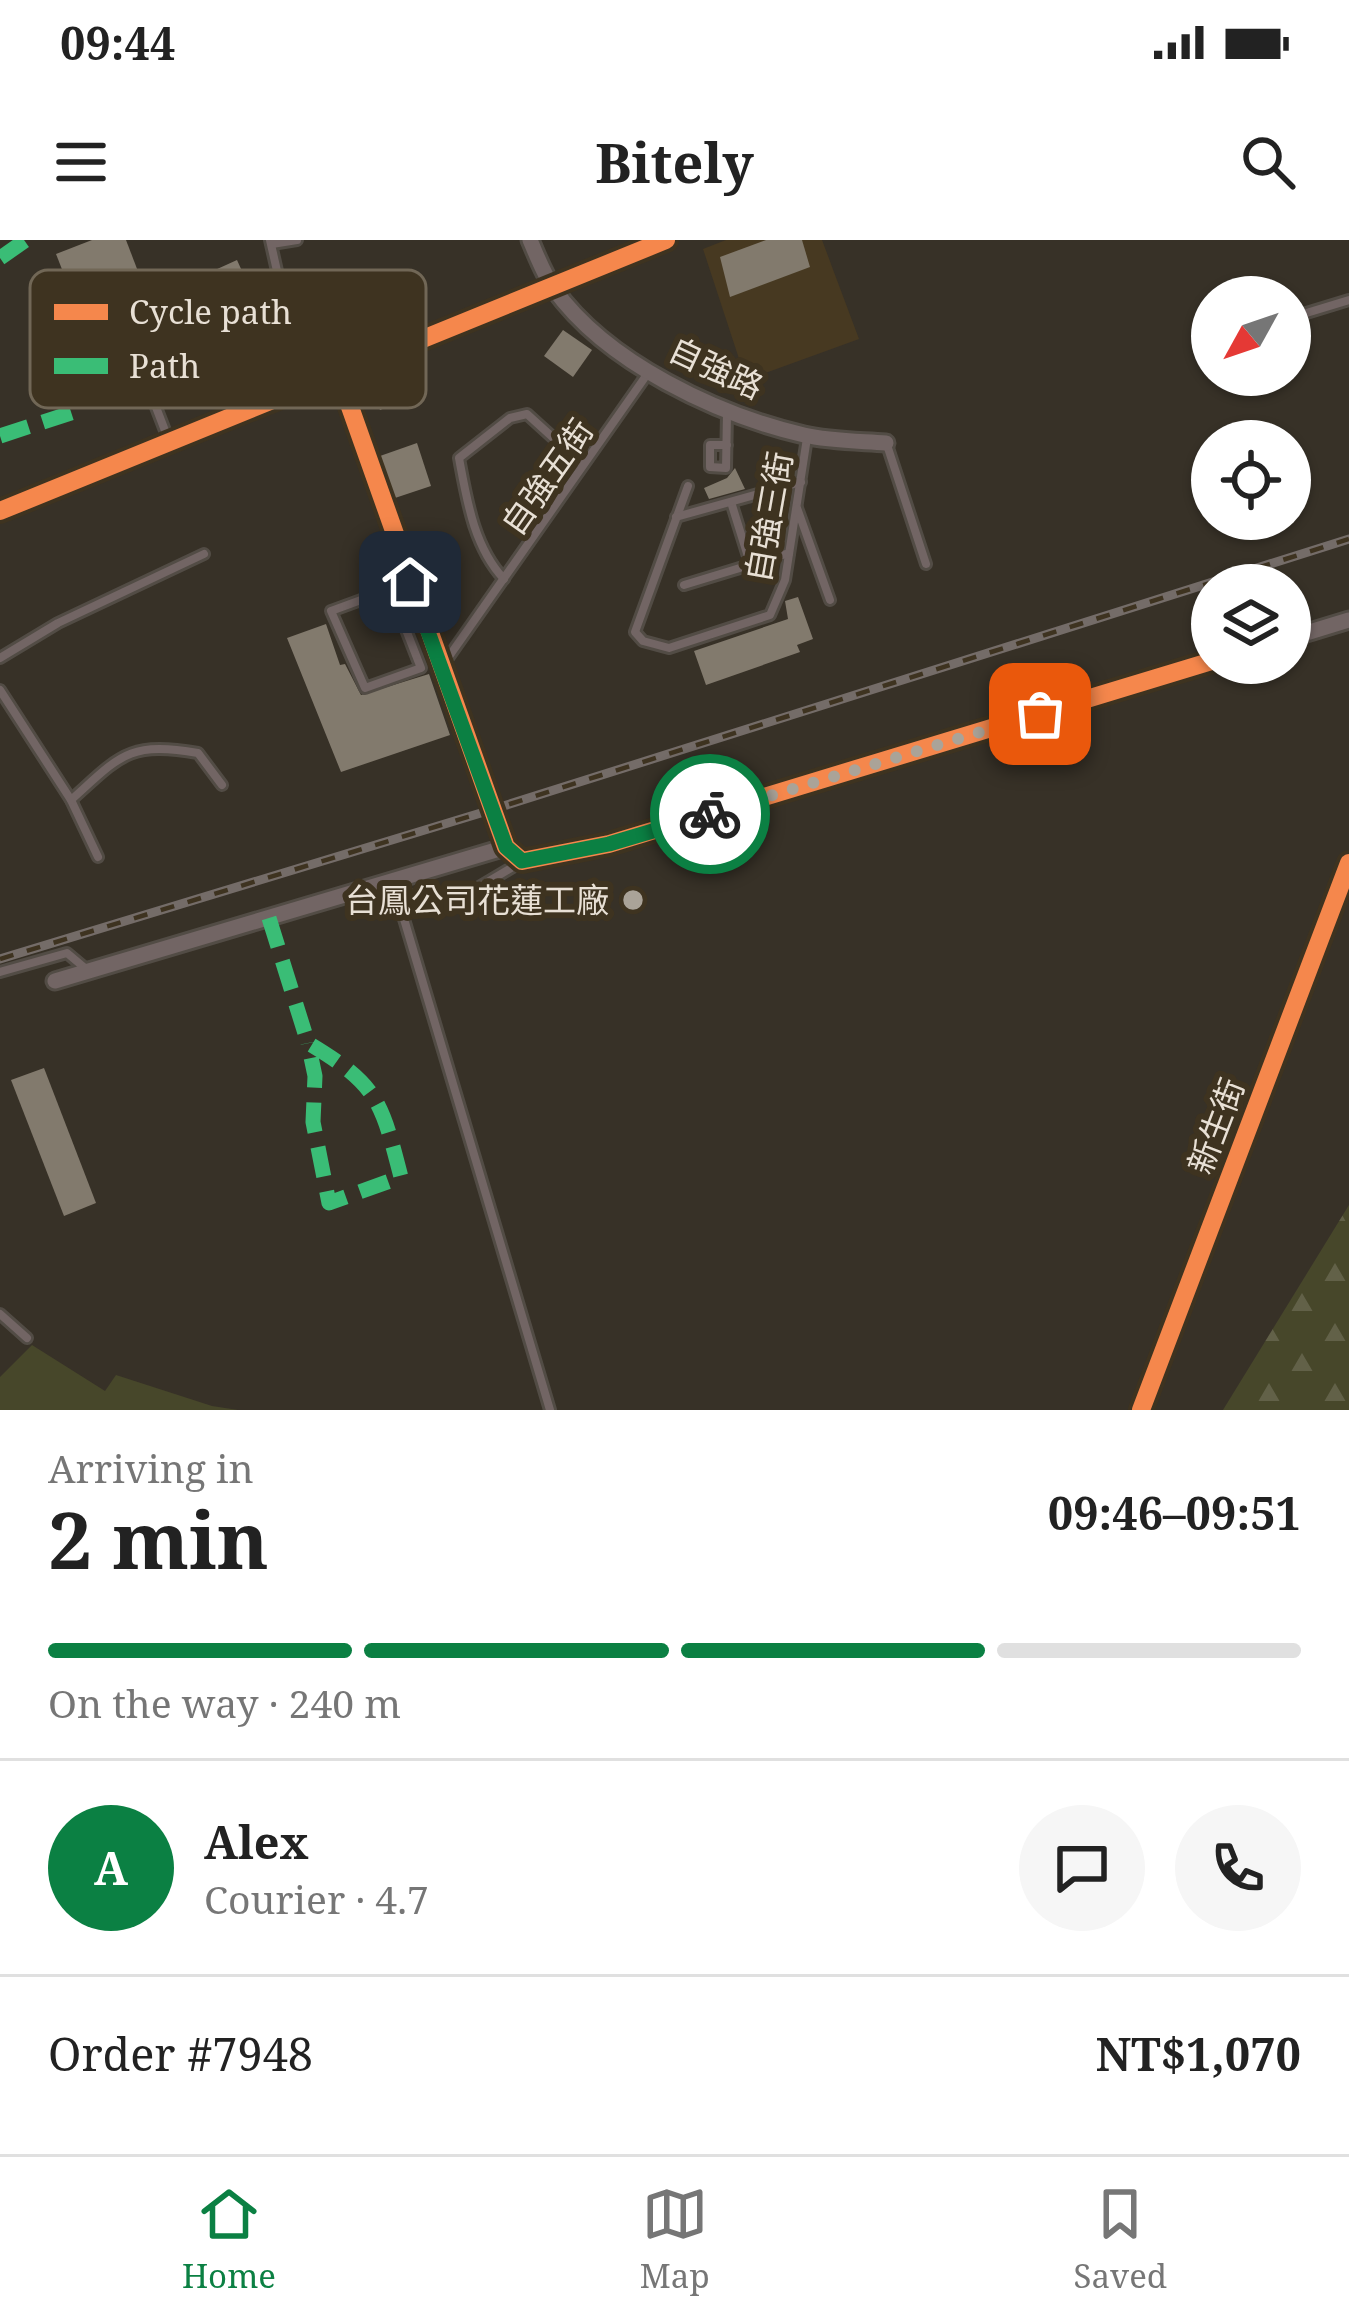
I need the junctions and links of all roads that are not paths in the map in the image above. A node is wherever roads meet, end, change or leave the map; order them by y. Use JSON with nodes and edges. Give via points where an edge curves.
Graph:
{"nodes":[{"id":1,"x":297,"y":240,"type":"edge"},
{"id":2,"x":530,"y":240,"type":"edge"},
{"id":3,"x":666,"y":240,"type":"edge"},
{"id":4,"x":271,"y":242,"type":"edge"},
{"id":5,"x":633,"y":246,"type":"edge"},
{"id":6,"x":551,"y":285,"type":"junction"},
{"id":7,"x":1349,"y":300,"type":"edge"},
{"id":8,"x":1311,"y":312,"type":"edge"},
{"id":9,"x":426,"y":337,"type":"edge"},
{"id":10,"x":649,"y":372,"type":"junction"},
{"id":11,"x":156,"y":408,"type":"edge"},
{"id":12,"x":254,"y":408,"type":"edge"},
{"id":13,"x":350,"y":408,"type":"edge"},
{"id":14,"x":727,"y":412,"type":"junction"},
{"id":15,"x":807,"y":436,"type":"junction"},
{"id":16,"x":169,"y":443,"type":"junction"},
{"id":17,"x":886,"y":443,"type":"joint"},
{"id":18,"x":727,"y":445,"type":"dead end"},
{"id":19,"x":582,"y":464,"type":"junction"},
{"id":20,"x":801,"y":482,"type":"junction"},
{"id":21,"x":688,"y":486,"type":"dead end"},
{"id":22,"x":731,"y":502,"type":"junction"},
{"id":23,"x":796,"y":506,"type":"junction"},
{"id":24,"x":0,"y":511,"type":"edge"},
{"id":25,"x":676,"y":517,"type":"junction"},
{"id":26,"x":789,"y":553,"type":"junction"},
{"id":27,"x":205,"y":554,"type":"dead end"},
{"id":28,"x":750,"y":563,"type":"junction"},
{"id":29,"x":926,"y":563,"type":"dead end"},
{"id":30,"x":504,"y":580,"type":"junction"},
{"id":31,"x":410,"y":582,"type":"junction"},
{"id":32,"x":684,"y":585,"type":"dead end"},
{"id":33,"x":390,"y":589,"type":"junction"},
{"id":34,"x":830,"y":600,"type":"dead end"},
{"id":35,"x":1349,"y":620,"type":"edge"},
{"id":36,"x":1311,"y":632,"type":"edge"},
{"id":37,"x":0,"y":658,"type":"edge"},
{"id":38,"x":442,"y":667,"type":"junction"},
{"id":39,"x":1191,"y":668,"type":"edge"},
{"id":40,"x":0,"y":690,"type":"edge"},
{"id":41,"x":222,"y":785,"type":"dead end"},
{"id":42,"x":71,"y":800,"type":"junction"},
{"id":43,"x":506,"y":847,"type":"junction"},
{"id":44,"x":98,"y":857,"type":"dead end"},
{"id":45,"x":522,"y":861,"type":"junction"},
{"id":46,"x":1349,"y":863,"type":"edge"},
{"id":47,"x":0,"y":971,"type":"edge"},
{"id":48,"x":90,"y":971,"type":"junction"},
{"id":49,"x":55,"y":981,"type":"dead end"},
{"id":50,"x":0,"y":1314,"type":"edge"},
{"id":51,"x":27,"y":1338,"type":"dead end"},
{"id":52,"x":550,"y":1410,"type":"edge"},
{"id":53,"x":1141,"y":1410,"type":"edge"}],
"edges":[{"from":1,"to":4,"type":"lane"},
{"from":2,"to":6,"type":"street","name":"自強路"},
{"from":3,"to":5,"type":"street"},
{"from":5,"to":6,"type":"street"},
{"from":6,"to":9,"type":"street"},
{"from":6,"to":10,"type":"street","name":"自強路"},
{"from":7,"to":8,"type":"lane"},
{"from":10,"to":14,"type":"street","name":"自強路"},
{"from":10,"to":19,"type":"lane","name":"自強五街"},
{"from":11,"to":16,"type":"lane"},
{"from":12,"to":16,"type":"street"},
{"from":13,"to":31,"type":"street"},
{"from":14,"to":15,"type":"street","name":"自強路"},
{"from":14,"to":18,"type":"lane"},
{"from":15,"to":17,"type":"street","name":"自強路"},
{"from":15,"to":20,"type":"lane","name":"自強三街"},
{"from":16,"to":24,"type":"street"},
{"from":17,"to":29,"type":"lane"},
{"from":19,"to":30,"type":"lane","name":"自強五街"},
{"from":19,"to":30,"type":"lane","via":[[526,414],[459,458],[487,561]]},
{"from":20,"to":22,"type":"lane"},
{"from":20,"to":23,"type":"lane","name":"自強三街"},
{"from":21,"to":25,"type":"lane"},
{"from":22,"to":25,"type":"lane"},
{"from":22,"to":28,"type":"lane"},
{"from":23,"to":26,"type":"lane","name":"自強三街"},
{"from":23,"to":34,"type":"lane"},
{"from":25,"to":26,"type":"lane","name":"自強三街","via":[[635,632],[644,641],[669,648],[770,615]]},
{"from":26,"to":28,"type":"lane"},
{"from":27,"to":37,"type":"lane"},
{"from":28,"to":32,"type":"lane"},
{"from":30,"to":38,"type":"lane","name":"自強五街"},
{"from":31,"to":33,"type":"lane"},
{"from":31,"to":38,"type":"street"},
{"from":33,"to":33,"type":"lane","via":[[332,611],[365,688],[421,668]]},
{"from":35,"to":36,"type":"street"},
{"from":38,"to":43,"type":"street"},
{"from":39,"to":45,"type":"street","via":[[609,844]]},
{"from":40,"to":42,"type":"lane"},
{"from":41,"to":42,"type":"lane","via":[[198,753],[166,748],[123,754]]},
{"from":42,"to":44,"type":"lane"},
{"from":43,"to":45,"type":"street"},
{"from":43,"to":48,"type":"street"},
{"from":45,"to":52,"type":"lane","via":[[470,893],[416,895],[401,909]]},
{"from":46,"to":53,"type":"street","name":"新生街"},
{"from":47,"to":48,"type":"lane","via":[[67,953]]},
{"from":48,"to":49,"type":"street"},
{"from":50,"to":51,"type":"lane"}]}
